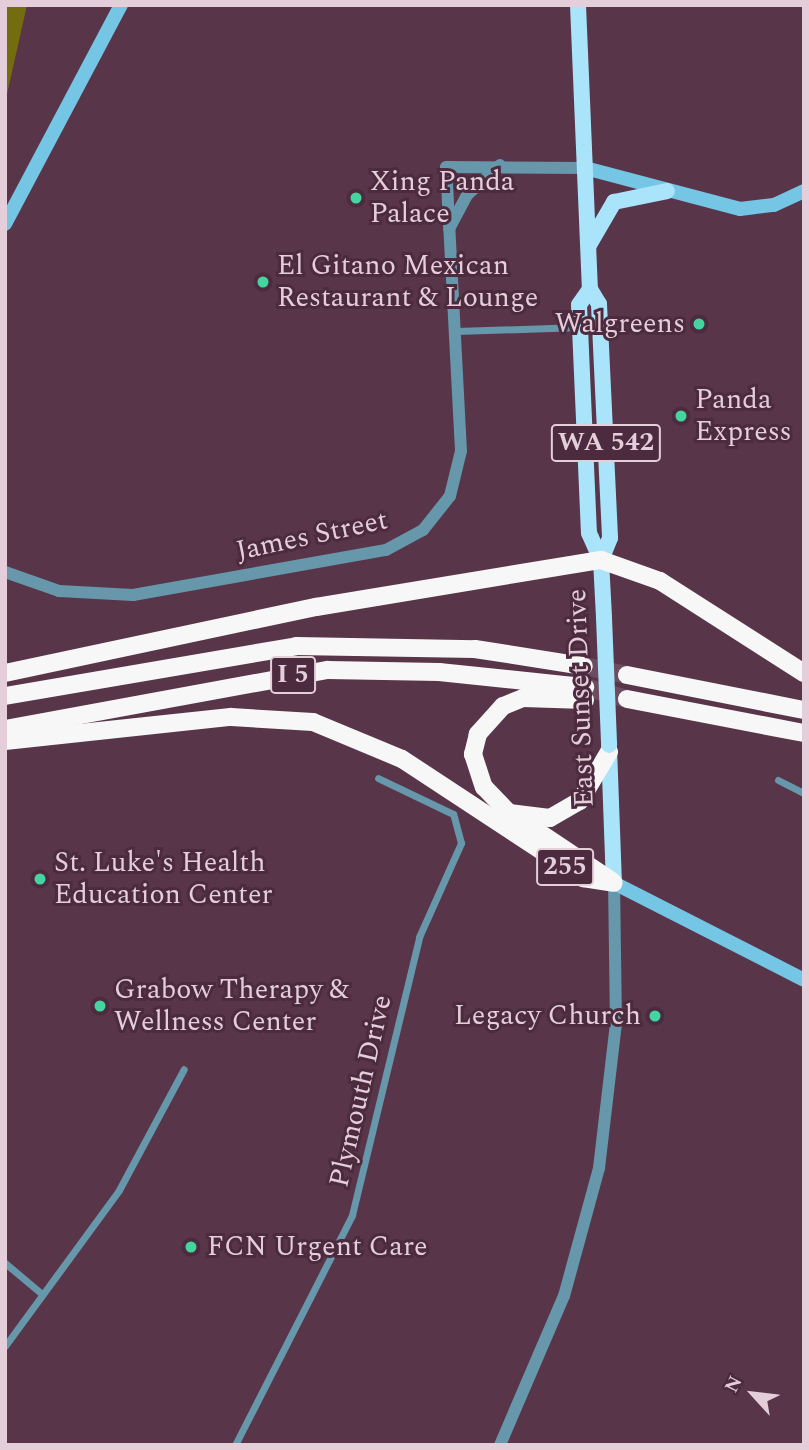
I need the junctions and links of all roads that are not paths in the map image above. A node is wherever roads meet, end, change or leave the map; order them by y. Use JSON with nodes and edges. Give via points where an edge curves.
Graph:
{"nodes":[{"id":1,"x":121,"y":5,"type":"edge"},
{"id":2,"x":578,"y":5,"type":"edge"},
{"id":3,"x":500,"y":165,"type":"junction"},
{"id":4,"x":585,"y":168,"type":"junction"},
{"id":5,"x":667,"y":191,"type":"junction"},
{"id":6,"x":804,"y":191,"type":"edge"},
{"id":7,"x":5,"y":224,"type":"edge"},
{"id":8,"x":449,"y":229,"type":"junction"},
{"id":9,"x":588,"y":247,"type":"junction"},
{"id":10,"x":590,"y":289,"type":"junction"},
{"id":11,"x":580,"y":327,"type":"junction"},
{"id":12,"x":456,"y":331,"type":"junction"},
{"id":13,"x":601,"y":561,"type":"junction"},
{"id":14,"x":5,"y":572,"type":"edge"},
{"id":15,"x":584,"y":666,"type":"tunnel mouth"},
{"id":16,"x":5,"y":673,"type":"edge"},
{"id":17,"x":804,"y":673,"type":"edge"},
{"id":18,"x":627,"y":675,"type":"tunnel mouth"},
{"id":19,"x":5,"y":696,"type":"edge"},
{"id":20,"x":627,"y":699,"type":"tunnel mouth"},
{"id":21,"x":804,"y":710,"type":"edge"},
{"id":22,"x":5,"y":729,"type":"edge"},
{"id":23,"x":804,"y":733,"type":"edge"},
{"id":24,"x":5,"y":741,"type":"edge"},
{"id":25,"x":609,"y":749,"type":"junction"},
{"id":26,"x":377,"y":778,"type":"dead end"},
{"id":27,"x":778,"y":780,"type":"dead end"},
{"id":28,"x":804,"y":793,"type":"edge"},
{"id":29,"x":509,"y":813,"type":"junction"},
{"id":30,"x":614,"y":883,"type":"junction"},
{"id":31,"x":804,"y":980,"type":"edge"},
{"id":32,"x":184,"y":1069,"type":"dead end"},
{"id":33,"x":5,"y":1263,"type":"edge"},
{"id":34,"x":42,"y":1294,"type":"junction"},
{"id":35,"x":5,"y":1346,"type":"edge"},
{"id":36,"x":235,"y":1445,"type":"edge"},
{"id":37,"x":500,"y":1445,"type":"edge"}],
"edges":[{"from":1,"to":7,"type":"main road"},
{"from":2,"to":4,"type":"main road","name":"East Sunset Drive","number":"WA 542"},
{"from":3,"to":4,"type":"street"},
{"from":3,"to":8,"type":"street","via":[[468,194]]},
{"from":3,"to":8,"type":"street","name":"James Street","via":[[446,167]]},
{"from":4,"to":5,"type":"main road"},
{"from":4,"to":9,"type":"main road","name":"East Sunset Drive","number":"WA 542"},
{"from":5,"to":6,"type":"main road","via":[[740,209],[774,205]]},
{"from":5,"to":9,"type":"main road","via":[[614,202]]},
{"from":8,"to":12,"type":"street","name":"James Street"},
{"from":9,"to":10,"type":"main road","name":"East Sunset Drive","number":"WA 542"},
{"from":10,"to":11,"type":"main road","name":"East Sunset Drive","number":"WA 542","via":[[579,305]]},
{"from":10,"to":13,"type":"main road","name":"East Sunset Drive","number":"WA 542","via":[[599,304],[610,538]]},
{"from":11,"to":12,"type":"street"},
{"from":11,"to":13,"type":"main road","name":"East Sunset Drive","number":"WA 542","via":[[589,537]]},
{"from":12,"to":14,"type":"street","name":"James Street","via":[[456,482],[436,519],[397,546],[133,595],[59,592]]},
{"from":13,"to":16,"type":"highway","via":[[316,607]]},
{"from":13,"to":17,"type":"highway","via":[[660,581]]},
{"from":13,"to":25,"type":"main road","name":"East Sunset Drive","number":"WA 542","bridge":true},
{"from":15,"to":19,"type":"highway","number":"I 5","via":[[475,649],[296,646]]},
{"from":18,"to":21,"type":"highway"},
{"from":20,"to":23,"type":"highway"},
{"from":22,"to":29,"type":"highway","number":"I 5","via":[[328,670],[439,672],[585,694],[523,698],[503,706],[478,734],[476,769]]},
{"from":24,"to":30,"type":"highway","number":"255","via":[[231,717],[313,722],[402,759],[583,878]]},
{"from":25,"to":29,"type":"highway","via":[[572,809],[541,819]]},
{"from":25,"to":30,"type":"main road","name":"East Sunset Drive"},
{"from":26,"to":36,"type":"street","name":"Plymouth Drive","via":[[453,814],[461,843],[419,937],[352,1215]]},
{"from":27,"to":28,"type":"street"},
{"from":29,"to":30,"type":"highway"},
{"from":30,"to":31,"type":"main road"},
{"from":30,"to":37,"type":"street","name":"East Sunset Drive","via":[[616,1024],[599,1168],[564,1296]]},
{"from":32,"to":34,"type":"street","via":[[118,1190]]},
{"from":33,"to":34,"type":"street"},
{"from":34,"to":35,"type":"street"}]}
